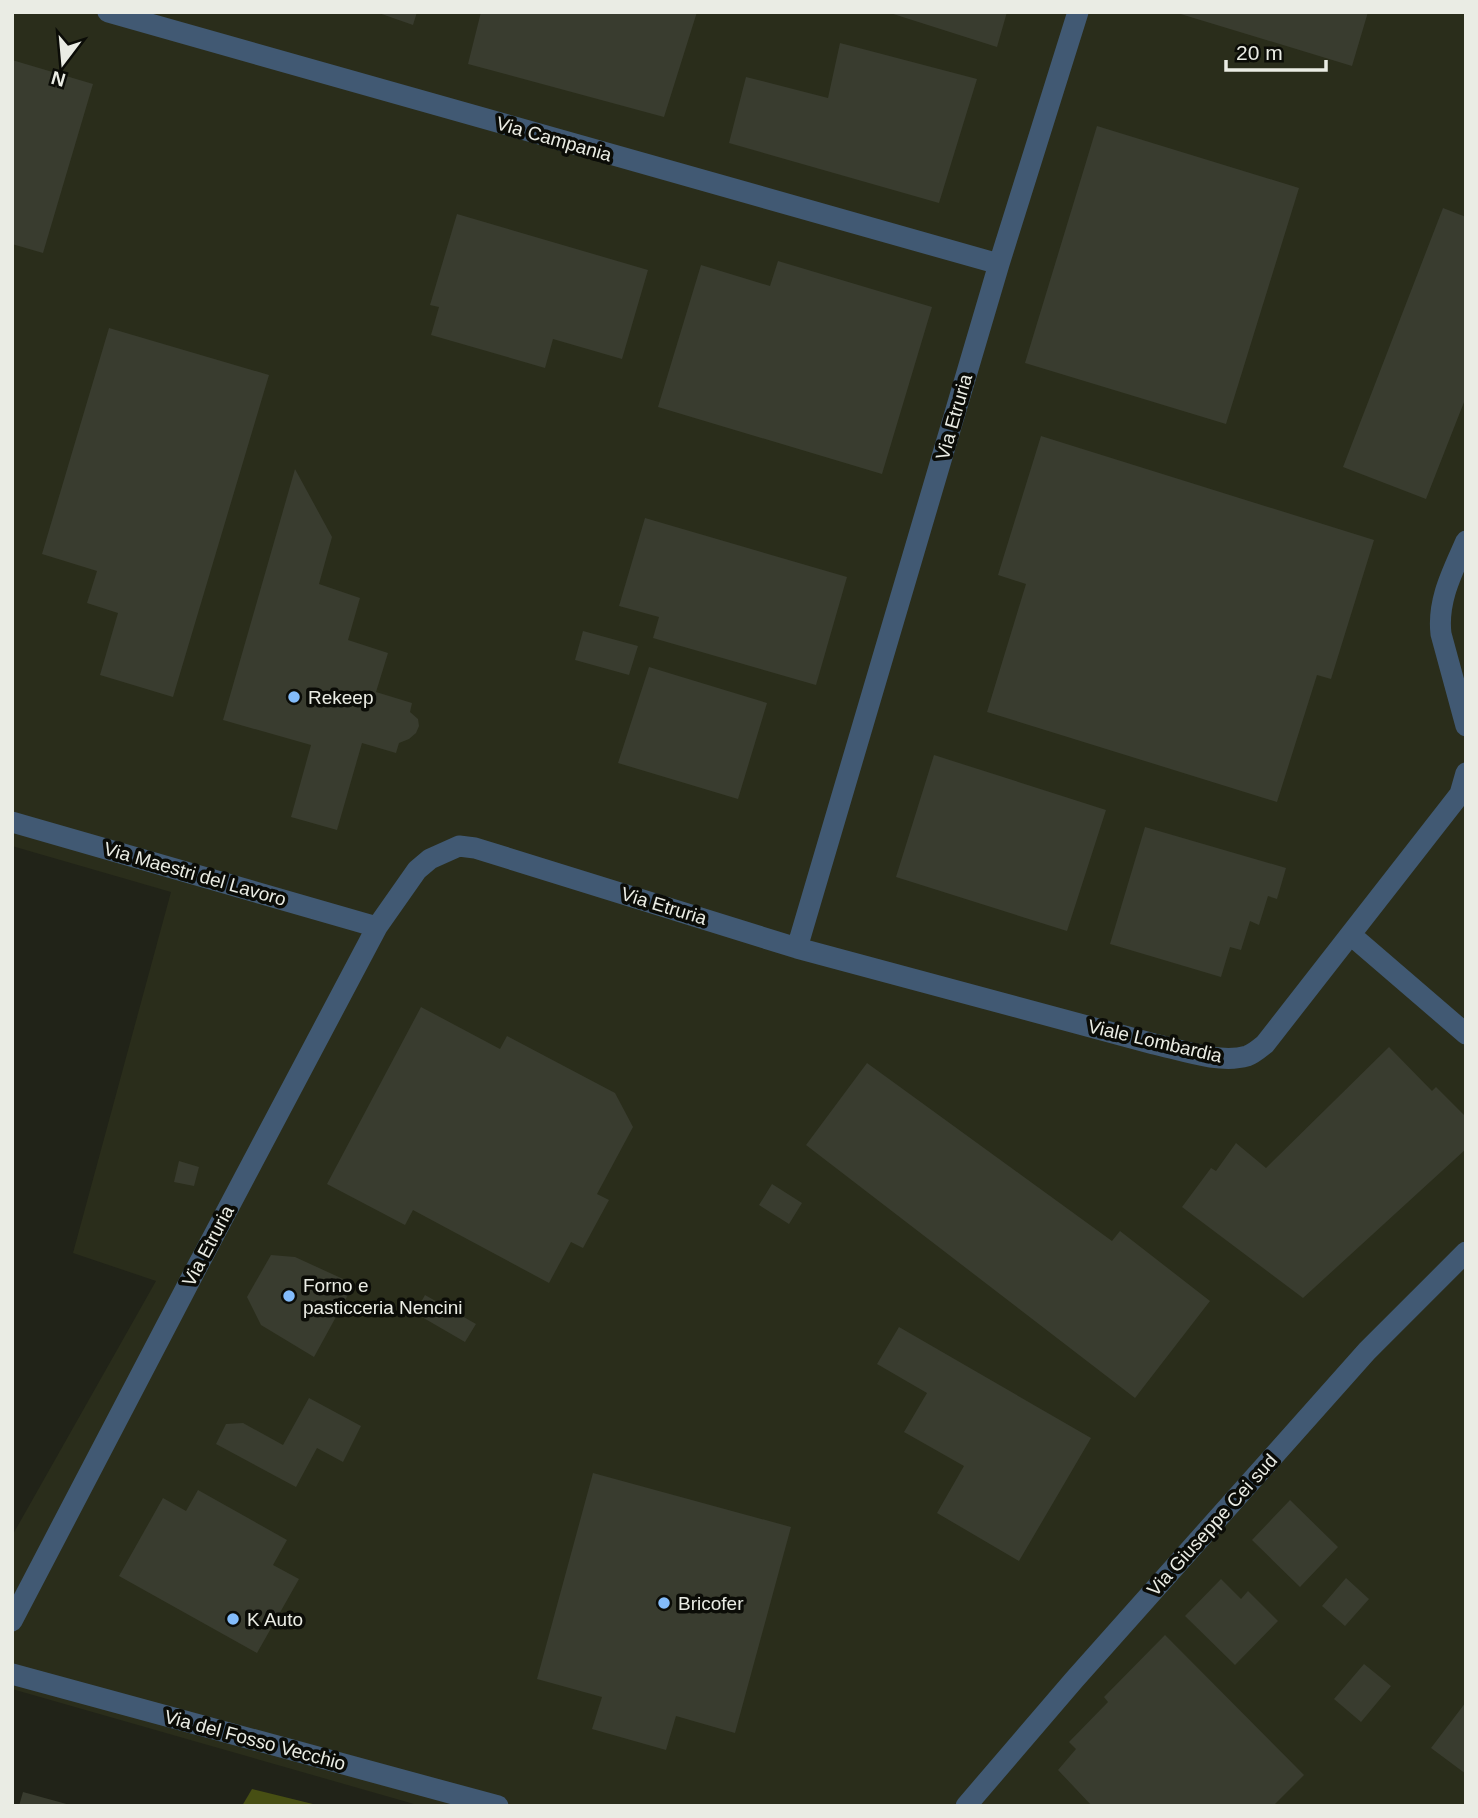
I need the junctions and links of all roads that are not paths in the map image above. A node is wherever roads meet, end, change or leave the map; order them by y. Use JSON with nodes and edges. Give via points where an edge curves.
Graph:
{"nodes":[{"id":1,"x":108,"y":12,"type":"edge"},
{"id":2,"x":1077,"y":12,"type":"edge"},
{"id":3,"x":999,"y":264,"type":"junction"},
{"id":4,"x":1466,"y":541,"type":"edge"},
{"id":5,"x":1466,"y":726,"type":"edge"},
{"id":6,"x":1466,"y":773,"type":"edge"},
{"id":7,"x":12,"y":822,"type":"edge"},
{"id":8,"x":377,"y":927,"type":"junction"},
{"id":9,"x":1351,"y":935,"type":"junction"},
{"id":10,"x":797,"y":948,"type":"junction"},
{"id":11,"x":1466,"y":1034,"type":"edge"},
{"id":12,"x":1466,"y":1252,"type":"edge"},
{"id":13,"x":12,"y":1621,"type":"edge"},
{"id":14,"x":12,"y":1674,"type":"edge"},
{"id":15,"x":498,"y":1806,"type":"edge"},
{"id":16,"x":966,"y":1806,"type":"edge"}],
"edges":[{"from":1,"to":3,"type":"street","name":"Via Campania"},
{"from":2,"to":3,"type":"street","name":"Via Etruria"},
{"from":3,"to":10,"type":"street","name":"Via Etruria"},
{"from":4,"to":5,"type":"street","via":[[1439,620]]},
{"from":6,"to":9,"type":"street","name":"Viale Lombardia","via":[[1461,794]]},
{"from":7,"to":8,"type":"street","name":"Via Maestri del Lavoro"},
{"from":8,"to":10,"type":"street","name":"Via Etruria","via":[[417,870],[458,846],[494,853]]},
{"from":8,"to":13,"type":"street","name":"Via Etruria"},
{"from":9,"to":10,"type":"street","name":"Viale Lombardia","via":[[1265,1044],[1248,1055],[1230,1058],[1154,1044]]},
{"from":9,"to":11,"type":"street"},
{"from":12,"to":16,"type":"street","name":"Via Giuseppe Cei sud","via":[[1367,1351]]},
{"from":14,"to":15,"type":"street","name":"Via del Fosso Vecchio"}]}
